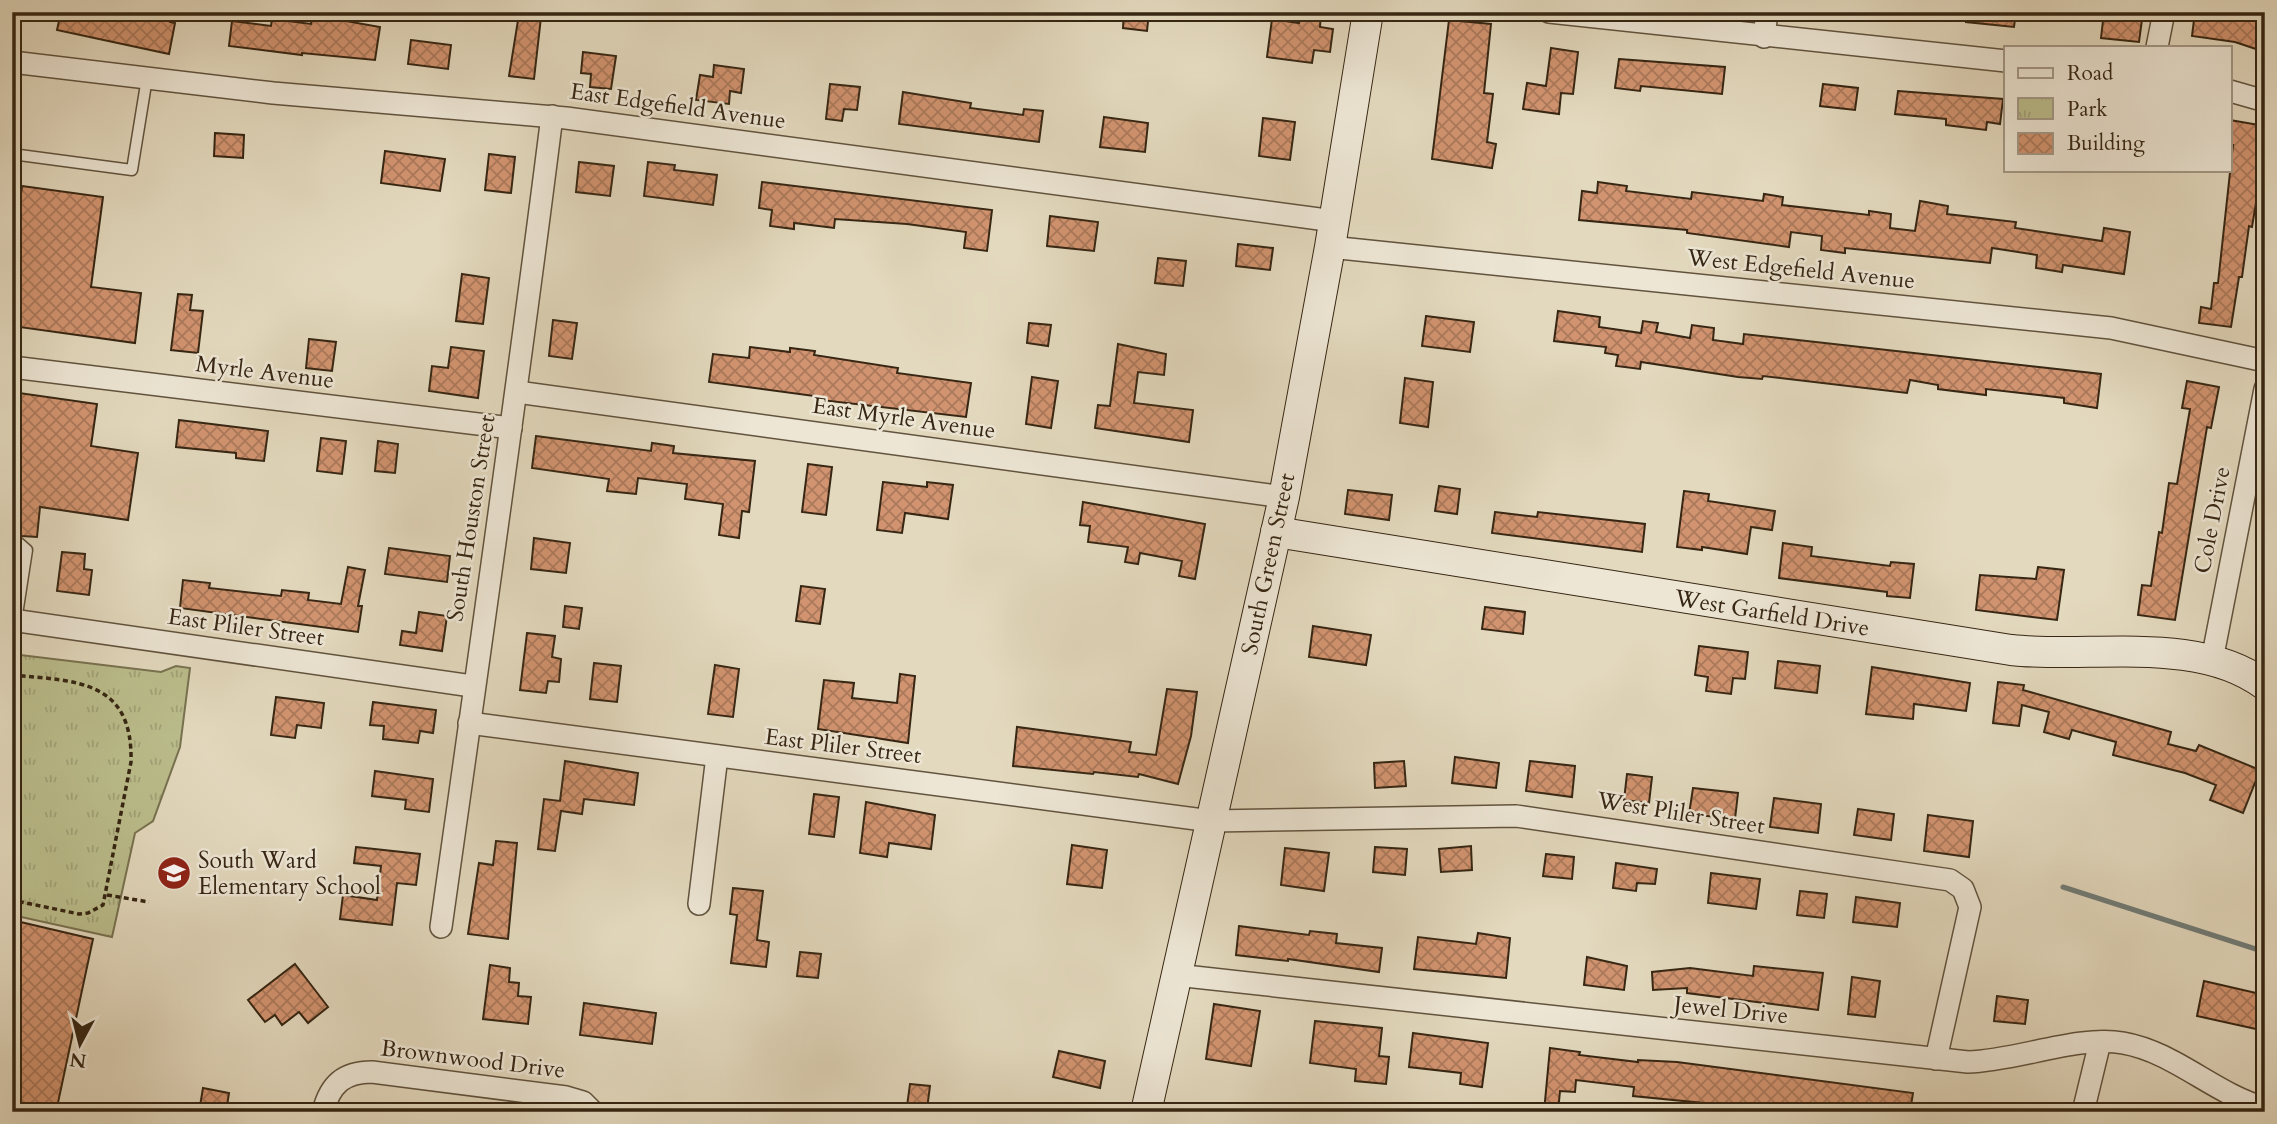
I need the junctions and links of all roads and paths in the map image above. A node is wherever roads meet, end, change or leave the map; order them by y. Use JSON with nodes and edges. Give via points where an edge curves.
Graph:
{"nodes":[{"id":1,"x":1368,"y":12,"type":"edge"},
{"id":2,"x":1549,"y":12,"type":"edge"},
{"id":3,"x":1767,"y":12,"type":"edge"},
{"id":4,"x":2164,"y":12,"type":"edge"},
{"id":5,"x":1764,"y":37,"type":"junction"},
{"id":6,"x":2157,"y":46,"type":"edge"},
{"id":7,"x":2004,"y":61,"type":"edge"},
{"id":8,"x":12,"y":62,"type":"edge"},
{"id":9,"x":147,"y":78,"type":"junction"},
{"id":10,"x":2232,"y":92,"type":"edge"},
{"id":11,"x":2265,"y":101,"type":"edge"},
{"id":12,"x":552,"y":116,"type":"junction"},
{"id":13,"x":12,"y":154,"type":"edge"},
{"id":14,"x":1332,"y":234,"type":"junction"},
{"id":15,"x":2265,"y":360,"type":"edge"},
{"id":16,"x":12,"y":367,"type":"edge"},
{"id":17,"x":2265,"y":389,"type":"edge"},
{"id":18,"x":517,"y":392,"type":"junction"},
{"id":19,"x":510,"y":428,"type":"junction"},
{"id":20,"x":1284,"y":497,"type":"junction"},
{"id":21,"x":1276,"y":531,"type":"junction"},
{"id":22,"x":12,"y":537,"type":"edge"},
{"id":23,"x":14,"y":621,"type":"edge"},
{"id":24,"x":2212,"y":660,"type":"junction"},
{"id":25,"x":12,"y":675,"type":"edge"},
{"id":26,"x":2265,"y":685,"type":"edge"},
{"id":27,"x":472,"y":686,"type":"junction"},
{"id":28,"x":469,"y":723,"type":"junction"},
{"id":29,"x":717,"y":756,"type":"junction"},
{"id":30,"x":1211,"y":821,"type":"junction"},
{"id":31,"x":107,"y":895,"type":"junction"},
{"id":32,"x":12,"y":900,"type":"edge"},
{"id":33,"x":149,"y":902,"type":"dead end"},
{"id":34,"x":699,"y":904,"type":"dead end"},
{"id":35,"x":441,"y":927,"type":"dead end"},
{"id":36,"x":1176,"y":975,"type":"junction"},
{"id":37,"x":2100,"y":1042,"type":"junction"},
{"id":38,"x":1936,"y":1059,"type":"junction"},
{"id":39,"x":2265,"y":1108,"type":"edge"},
{"id":40,"x":323,"y":1112,"type":"edge"},
{"id":41,"x":593,"y":1112,"type":"edge"},
{"id":42,"x":1146,"y":1112,"type":"edge"},
{"id":43,"x":2084,"y":1112,"type":"edge"}],
"edges":[{"from":1,"to":14,"type":"street","name":"South Green Street"},
{"from":2,"to":5,"type":"street"},
{"from":3,"to":5,"type":"street"},
{"from":4,"to":6,"type":"street"},
{"from":5,"to":7,"type":"street"},
{"from":8,"to":9,"type":"street","name":"East Edgefield Avenue"},
{"from":9,"to":12,"type":"street","name":"East Edgefield Avenue"},
{"from":9,"to":13,"type":"lane","via":[[132,170]]},
{"from":10,"to":11,"type":"street"},
{"from":12,"to":14,"type":"street","name":"East Edgefield Avenue"},
{"from":12,"to":18,"type":"street","name":"South Houston Street"},
{"from":14,"to":15,"type":"street","name":"West Edgefield Avenue","via":[[2120,329]]},
{"from":14,"to":20,"type":"street","name":"South Green Street"},
{"from":16,"to":19,"type":"street","name":"Myrle Avenue"},
{"from":17,"to":24,"type":"street","name":"Cole Drive"},
{"from":18,"to":19,"type":"street","name":"South Houston Street"},
{"from":18,"to":20,"type":"street","name":"East Myrle Avenue"},
{"from":19,"to":27,"type":"street","name":"South Houston Street"},
{"from":20,"to":21,"type":"street","name":"South Green Street"},
{"from":21,"to":24,"type":"street","name":"West Garfield Drive","via":[[2011,650],[2129,652]]},
{"from":21,"to":30,"type":"street","name":"South Green Street"},
{"from":22,"to":23,"type":"lane","via":[[27,550]]},
{"from":23,"to":27,"type":"street","name":"East Pliler Street"},
{"from":24,"to":26,"type":"street","name":"West Garfield Drive"},
{"from":25,"to":31,"type":"path","via":[[81,683],[100,690],[128,723],[131,762]]},
{"from":27,"to":28,"type":"street","name":"South Houston Street"},
{"from":28,"to":29,"type":"street","name":"East Pliler Street"},
{"from":28,"to":35,"type":"street","name":"South Houston Street"},
{"from":29,"to":30,"type":"street","name":"East Pliler Street"},
{"from":29,"to":34,"type":"street"},
{"from":30,"to":36,"type":"street","name":"South Green Street"},
{"from":30,"to":38,"type":"street","name":"West Pliler Street","via":[[1516,816],[1950,880],[1963,889],[1970,907]]},
{"from":31,"to":32,"type":"path","via":[[103,905],[88,913]]},
{"from":31,"to":33,"type":"path"},
{"from":36,"to":38,"type":"street","name":"Jewel Drive"},
{"from":36,"to":42,"type":"street","name":"South Green Street"},
{"from":37,"to":38,"type":"street","name":"Jewel Drive","via":[[1995,1062]]},
{"from":37,"to":39,"type":"street","name":"Jewel Drive","via":[[2146,1048],[2235,1098]]},
{"from":37,"to":43,"type":"street"},
{"from":40,"to":41,"type":"street","name":"Brownwood Drive","via":[[336,1082],[363,1072],[566,1097],[583,1102]]}]}
